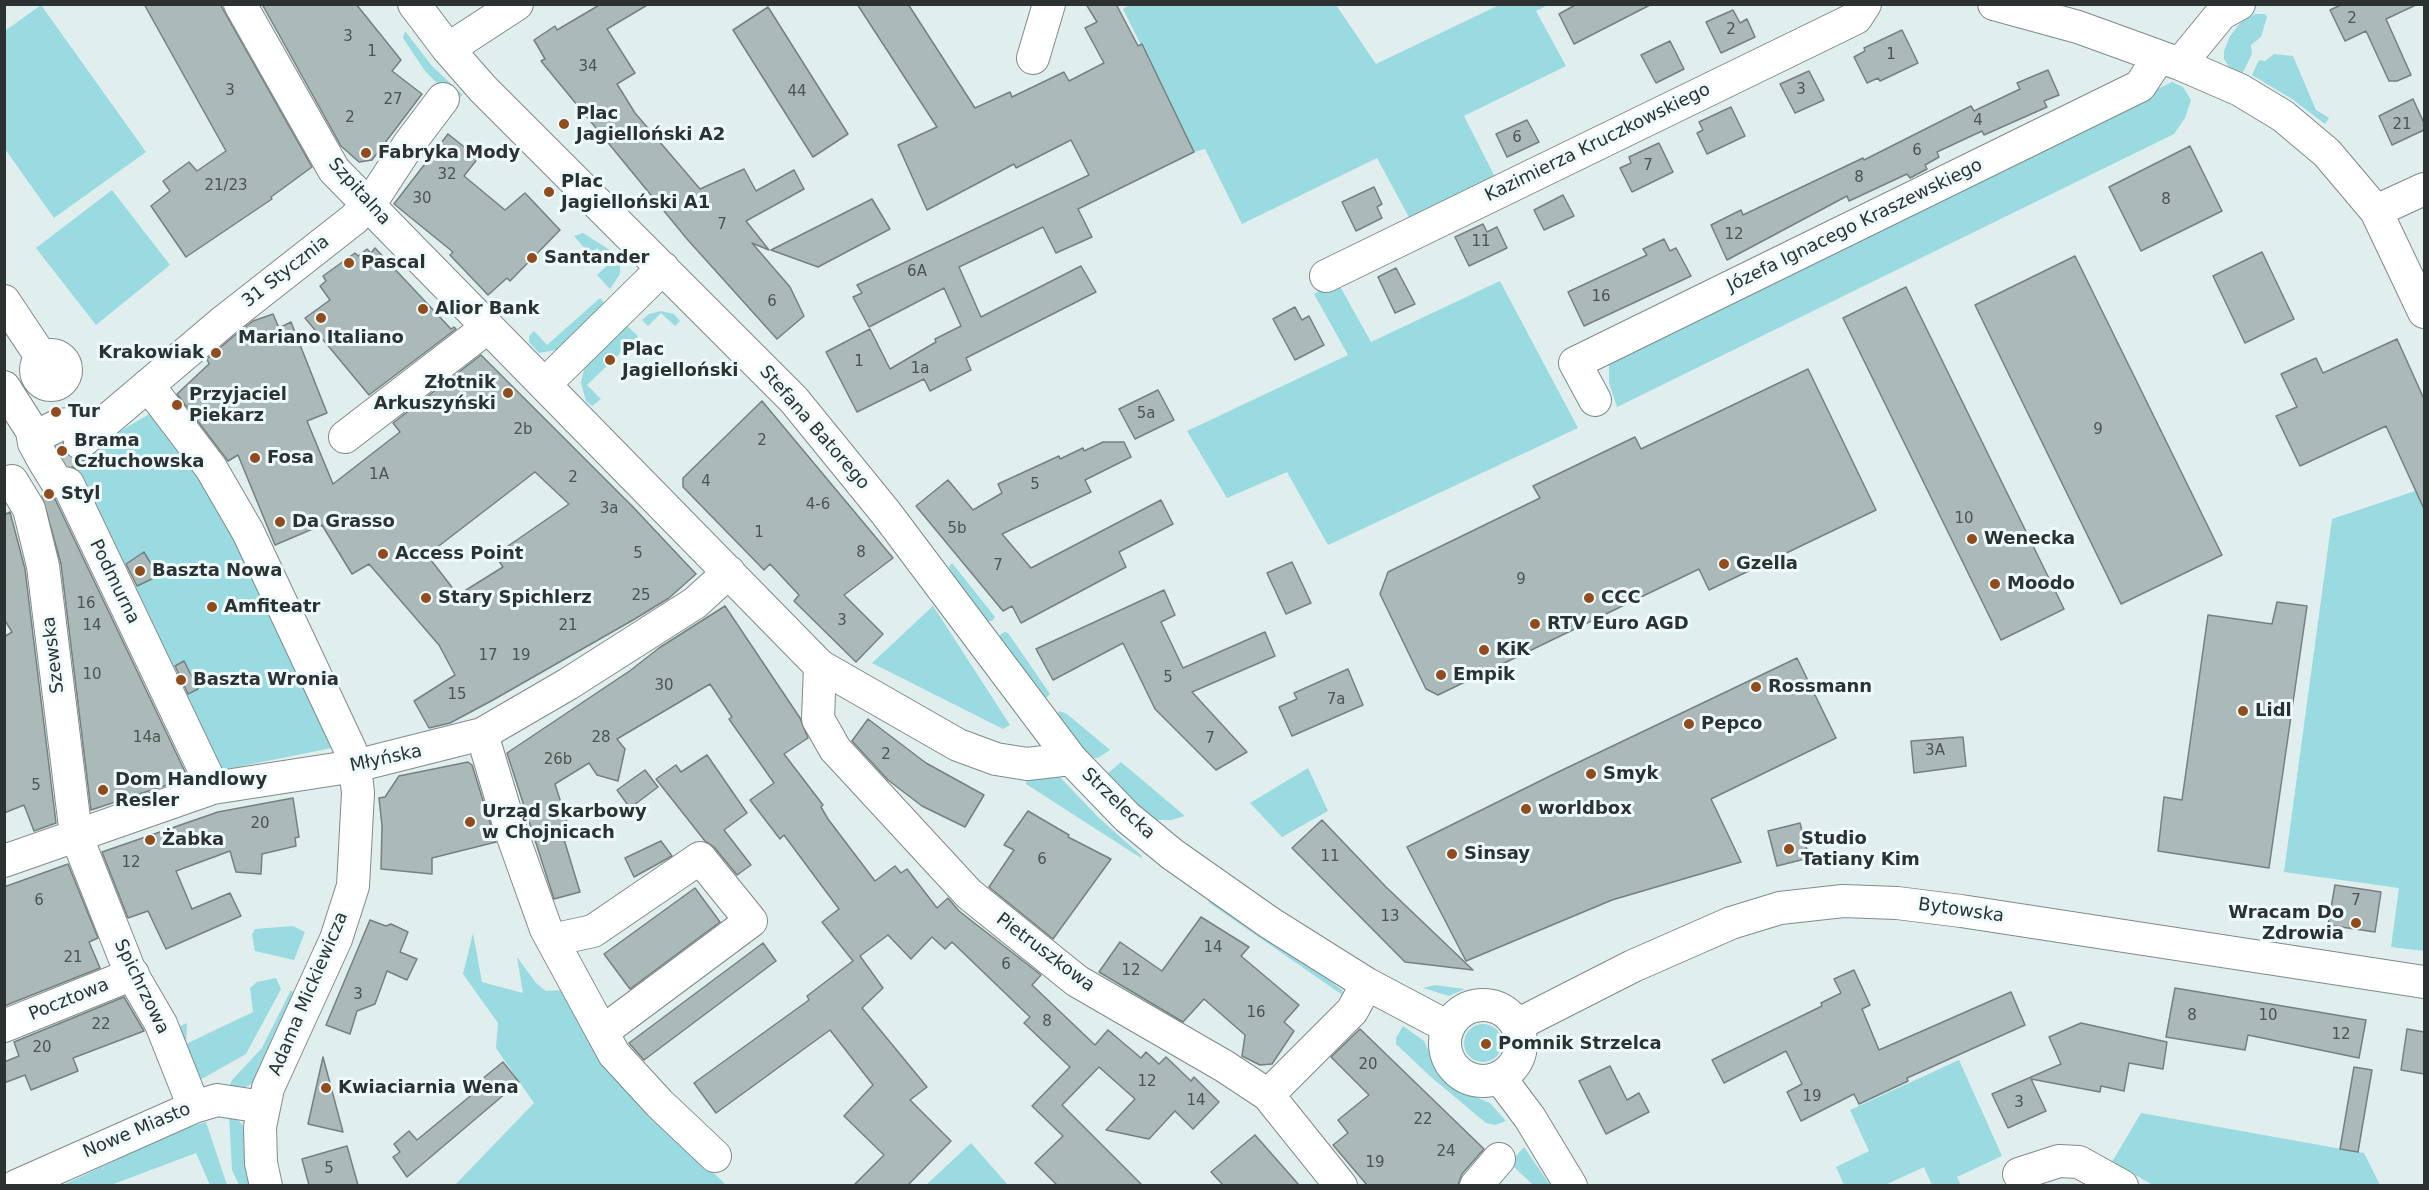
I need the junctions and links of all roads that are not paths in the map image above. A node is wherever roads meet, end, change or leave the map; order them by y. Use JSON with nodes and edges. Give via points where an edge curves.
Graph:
{"nodes":[{"id":1,"x":240,"y":4,"type":"edge"},
{"id":2,"x":414,"y":4,"type":"edge"},
{"id":3,"x":517,"y":4,"type":"edge"},
{"id":4,"x":1049,"y":4,"type":"edge"},
{"id":5,"x":1865,"y":4,"type":"edge"},
{"id":6,"x":1994,"y":4,"type":"edge"},
{"id":7,"x":2225,"y":8,"type":"edge"},
{"id":8,"x":448,"y":49,"type":"junction"},
{"id":9,"x":1033,"y":58,"type":"dead end"},
{"id":10,"x":2170,"y":60,"type":"junction"},
{"id":11,"x":443,"y":99,"type":"dead end"},
{"id":12,"x":2424,"y":189,"type":"edge"},
{"id":13,"x":368,"y":204,"type":"junction"},
{"id":14,"x":2376,"y":211,"type":"junction"},
{"id":15,"x":663,"y":268,"type":"junction"},
{"id":16,"x":1326,"y":276,"type":"dead end"},
{"id":17,"x":4,"y":301,"type":"edge"},
{"id":18,"x":2424,"y":312,"type":"edge"},
{"id":19,"x":488,"y":327,"type":"junction"},
{"id":20,"x":42,"y":358,"type":"dead end"},
{"id":21,"x":148,"y":384,"type":"junction"},
{"id":22,"x":544,"y":384,"type":"junction"},
{"id":23,"x":4,"y":387,"type":"edge"},
{"id":24,"x":1594,"y":400,"type":"dead end"},
{"id":25,"x":104,"y":421,"type":"junction"},
{"id":26,"x":345,"y":437,"type":"dead end"},
{"id":27,"x":80,"y":443,"type":"tunnel mouth"},
{"id":28,"x":42,"y":456,"type":"junction"},
{"id":29,"x":8,"y":483,"type":"edge"},
{"id":30,"x":729,"y":572,"type":"junction"},
{"id":31,"x":820,"y":666,"type":"junction"},
{"id":32,"x":482,"y":734,"type":"junction"},
{"id":33,"x":1071,"y":759,"type":"junction"},
{"id":34,"x":355,"y":766,"type":"junction"},
{"id":35,"x":213,"y":788,"type":"junction"},
{"id":36,"x":76,"y":835,"type":"junction"},
{"id":37,"x":4,"y":861,"type":"edge"},
{"id":38,"x":552,"y":940,"type":"junction"},
{"id":39,"x":133,"y":974,"type":"junction"},
{"id":40,"x":2424,"y":982,"type":"edge"},
{"id":41,"x":1367,"y":984,"type":"junction"},
{"id":42,"x":1517,"y":1025,"type":"junction"},
{"id":43,"x":4,"y":1026,"type":"edge"},
{"id":44,"x":1448,"y":1027,"type":"junction"},
{"id":45,"x":602,"y":1032,"type":"junction"},
{"id":46,"x":1500,"y":1078,"type":"junction"},
{"id":47,"x":1268,"y":1095,"type":"junction"},
{"id":48,"x":194,"y":1107,"type":"junction"},
{"id":49,"x":263,"y":1107,"type":"junction"},
{"id":50,"x":715,"y":1156,"type":"dead end"},
{"id":51,"x":1499,"y":1159,"type":"dead end"},
{"id":52,"x":2019,"y":1174,"type":"dead end"},
{"id":53,"x":16,"y":1185,"type":"edge"},
{"id":54,"x":266,"y":1185,"type":"edge"},
{"id":55,"x":1341,"y":1185,"type":"edge"},
{"id":56,"x":1476,"y":1185,"type":"edge"},
{"id":57,"x":1571,"y":1185,"type":"edge"},
{"id":58,"x":2122,"y":1185,"type":"edge"}],
"edges":[{"from":1,"to":13,"type":"street","name":"Szpitalna","via":[[334,170]]},
{"from":2,"to":8,"type":"street","name":"Stefana Batorego"},
{"from":3,"to":8,"type":"street"},
{"from":4,"to":9,"type":"street"},
{"from":5,"to":16,"type":"street","name":"Kazimierza Kruczkowskiego","via":[[1856,18]]},
{"from":6,"to":10,"type":"street","via":[[2078,27]]},
{"from":7,"to":10,"type":"street"},
{"from":8,"to":15,"type":"street","name":"Stefana Batorego","via":[[483,89]]},
{"from":10,"to":14,"type":"street","via":[[2240,90],[2283,116],[2327,153]]},
{"from":10,"to":24,"type":"street","name":"Józefa Ignacego Kraszewskiego","via":[[2140,86],[1575,363]]},
{"from":11,"to":13,"type":"street","name":"31 Stycznia"},
{"from":12,"to":14,"type":"street"},
{"from":13,"to":19,"type":"street","name":"Szpitalna"},
{"from":13,"to":21,"type":"street","name":"31 Stycznia"},
{"from":14,"to":18,"type":"street"},
{"from":15,"to":22,"type":"street"},
{"from":15,"to":33,"type":"street","name":"Stefana Batorego","via":[[794,400],[893,522]]},
{"from":17,"to":20,"type":"street"},
{"from":19,"to":22,"type":"street"},
{"from":19,"to":26,"type":"street"},
{"from":21,"to":25,"type":"street","name":"31 Stycznia"},
{"from":21,"to":34,"type":"street","name":"Adama Mickiewicza","via":[[211,468],[248,532]]},
{"from":22,"to":30,"type":"street"},
{"from":23,"to":28,"type":"street","name":"Podmurna","via":[[32,431]]},
{"from":25,"to":27,"type":"street","name":"31 Stycznia"},
{"from":25,"to":28,"type":"street","via":[[59,425],[45,432]]},
{"from":28,"to":29,"type":"street"},
{"from":28,"to":35,"type":"street","name":"Podmurna","via":[[57,481],[68,484]]},
{"from":29,"to":36,"type":"street","name":"Szewska","via":[[29,509],[43,566]]},
{"from":30,"to":31,"type":"street","name":"Strzelecka"},
{"from":30,"to":32,"type":"street","name":"Młyńska","via":[[695,603]]},
{"from":31,"to":33,"type":"street","name":"Strzelecka","via":[[958,745],[996,759],[1027,764]]},
{"from":31,"to":47,"type":"street","name":"Pietruszkowa","via":[[818,719],[835,750],[969,894],[1077,981]]},
{"from":32,"to":34,"type":"street","name":"Młyńska"},
{"from":32,"to":38,"type":"street","via":[[512,834]]},
{"from":33,"to":41,"type":"street","name":"Strzelecka","via":[[1127,817],[1172,854],[1270,923]]},
{"from":34,"to":35,"type":"street","name":"Młyńska"},
{"from":34,"to":49,"type":"street","name":"Adama Mickiewicza","via":[[358,793],[353,886],[336,939]]},
{"from":35,"to":36,"type":"street","name":"Młyńska"},
{"from":36,"to":37,"type":"street","name":"Młyńska"},
{"from":36,"to":39,"type":"street","name":"Spichrzowa"},
{"from":38,"to":45,"type":"street"},
{"from":38,"to":45,"type":"street","via":[[593,931],[700,858],[751,921]]},
{"from":39,"to":43,"type":"street","name":"Pocztowa"},
{"from":39,"to":48,"type":"street","name":"Spichrzowa","via":[[161,1024]]},
{"from":40,"to":42,"type":"street","name":"Bytowska","via":[[1961,910],[1843,901],[1780,908],[1731,923],[1633,966]]},
{"from":41,"to":44,"type":"street","name":"Strzelecka"},
{"from":41,"to":47,"type":"street","via":[[1352,1011]]},
{"from":42,"to":44,"type":"street","via":[[1501,1008],[1488,1004],[1462,1010]]},
{"from":42,"to":46,"type":"street","via":[[1522,1038],[1519,1059]]},
{"from":44,"to":46,"type":"street","via":[[1444,1046],[1456,1071],[1475,1080]]},
{"from":45,"to":50,"type":"street","via":[[615,1054]]},
{"from":46,"to":57,"type":"street"},
{"from":47,"to":55,"type":"street","name":"Pietruszkowa"},
{"from":48,"to":49,"type":"street","name":"Nowe Miasto","via":[[217,1100]]},
{"from":48,"to":53,"type":"street","name":"Nowe Miasto"},
{"from":49,"to":54,"type":"street","name":"Adama Mickiewicza","via":[[261,1163]]},
{"from":51,"to":56,"type":"street"},
{"from":52,"to":58,"type":"street","via":[[2059,1161],[2079,1162]]}]}
